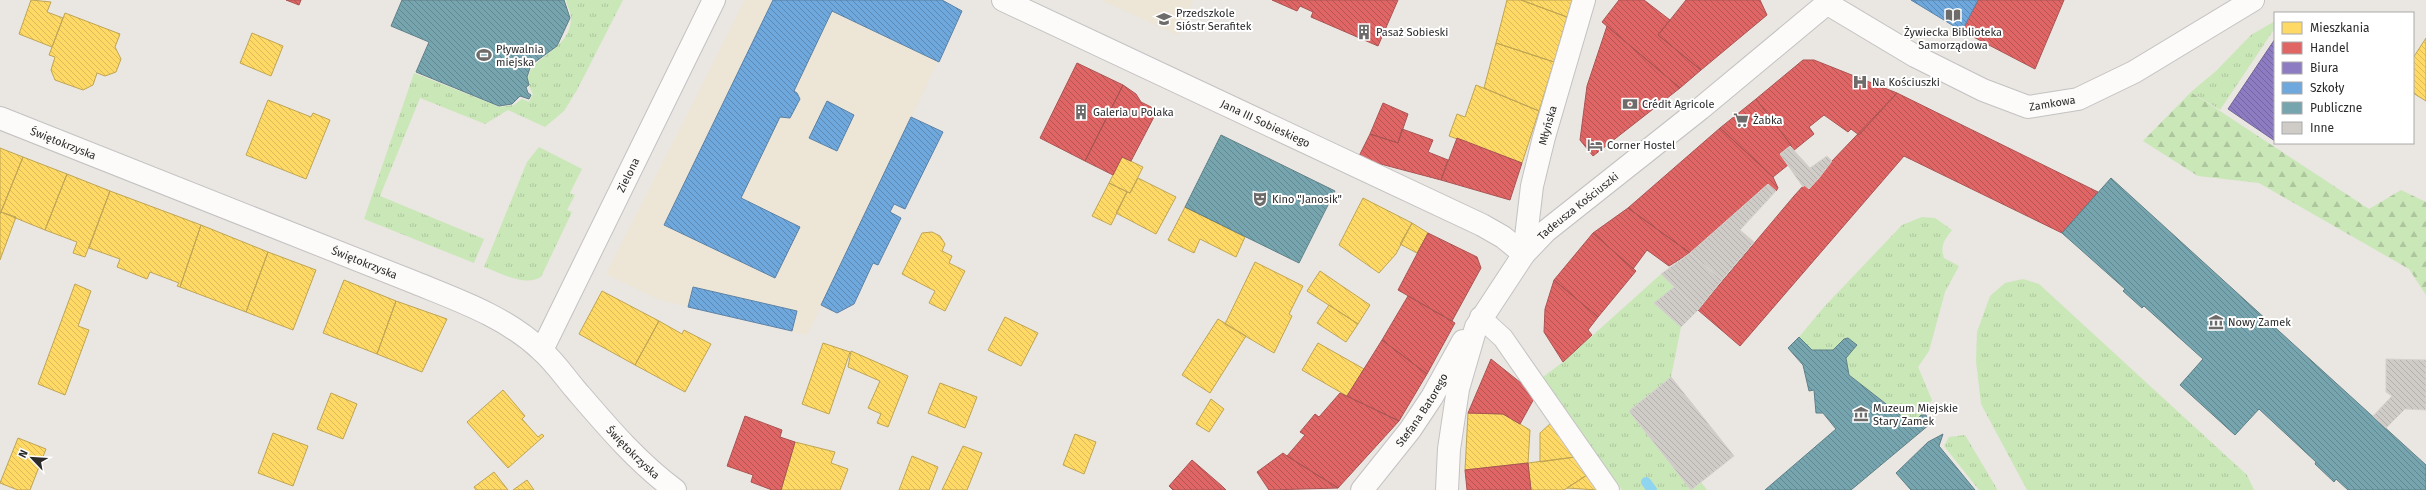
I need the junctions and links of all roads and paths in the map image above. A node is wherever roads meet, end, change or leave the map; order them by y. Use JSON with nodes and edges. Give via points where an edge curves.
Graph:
{"nodes":[{"id":1,"x":714,"y":0,"type":"edge"},
{"id":2,"x":1003,"y":0,"type":"edge"},
{"id":3,"x":1584,"y":0,"type":"edge"},
{"id":4,"x":2253,"y":0,"type":"edge"},
{"id":5,"x":1829,"y":2,"type":"edge"},
{"id":6,"x":0,"y":118,"type":"edge"},
{"id":7,"x":1524,"y":254,"type":"junction"},
{"id":8,"x":1478,"y":322,"type":"junction"},
{"id":9,"x":542,"y":350,"type":"junction"},
{"id":10,"x":675,"y":490,"type":"edge"},
{"id":11,"x":1362,"y":490,"type":"edge"},
{"id":12,"x":1447,"y":490,"type":"edge"},
{"id":13,"x":1609,"y":490,"type":"edge"}],
"edges":[{"from":1,"to":9,"type":"street","name":"Zielona"},
{"from":2,"to":7,"type":"street","name":"Jana III Sobieskiego","via":[[1447,208],[1497,234]]},
{"from":3,"to":7,"type":"street","name":"Młyńska","via":[[1532,186]]},
{"from":4,"to":5,"type":"street","name":"Zamkowa","via":[[2134,72],[2078,99],[2028,107],[1983,90],[1916,56]]},
{"from":5,"to":7,"type":"street","name":"Tadeusza Kościuszki","via":[[1700,109],[1546,231]]},
{"from":6,"to":9,"type":"street","name":"Świętokrzyska","via":[[464,303],[511,326]]},
{"from":7,"to":8,"type":"street","name":"Tadeusza Kościuszki"},
{"from":8,"to":11,"type":"street","name":"Stefana Batorego","via":[[1460,346],[1432,397],[1410,430]]},
{"from":8,"to":12,"type":"street","name":"Tadeusza Kościuszki","via":[[1458,389],[1449,449]]},
{"from":8,"to":13,"type":"lane","via":[[1504,338]]},
{"from":9,"to":10,"type":"street","name":"Świętokrzyska","via":[[628,450],[652,474]]}]}
